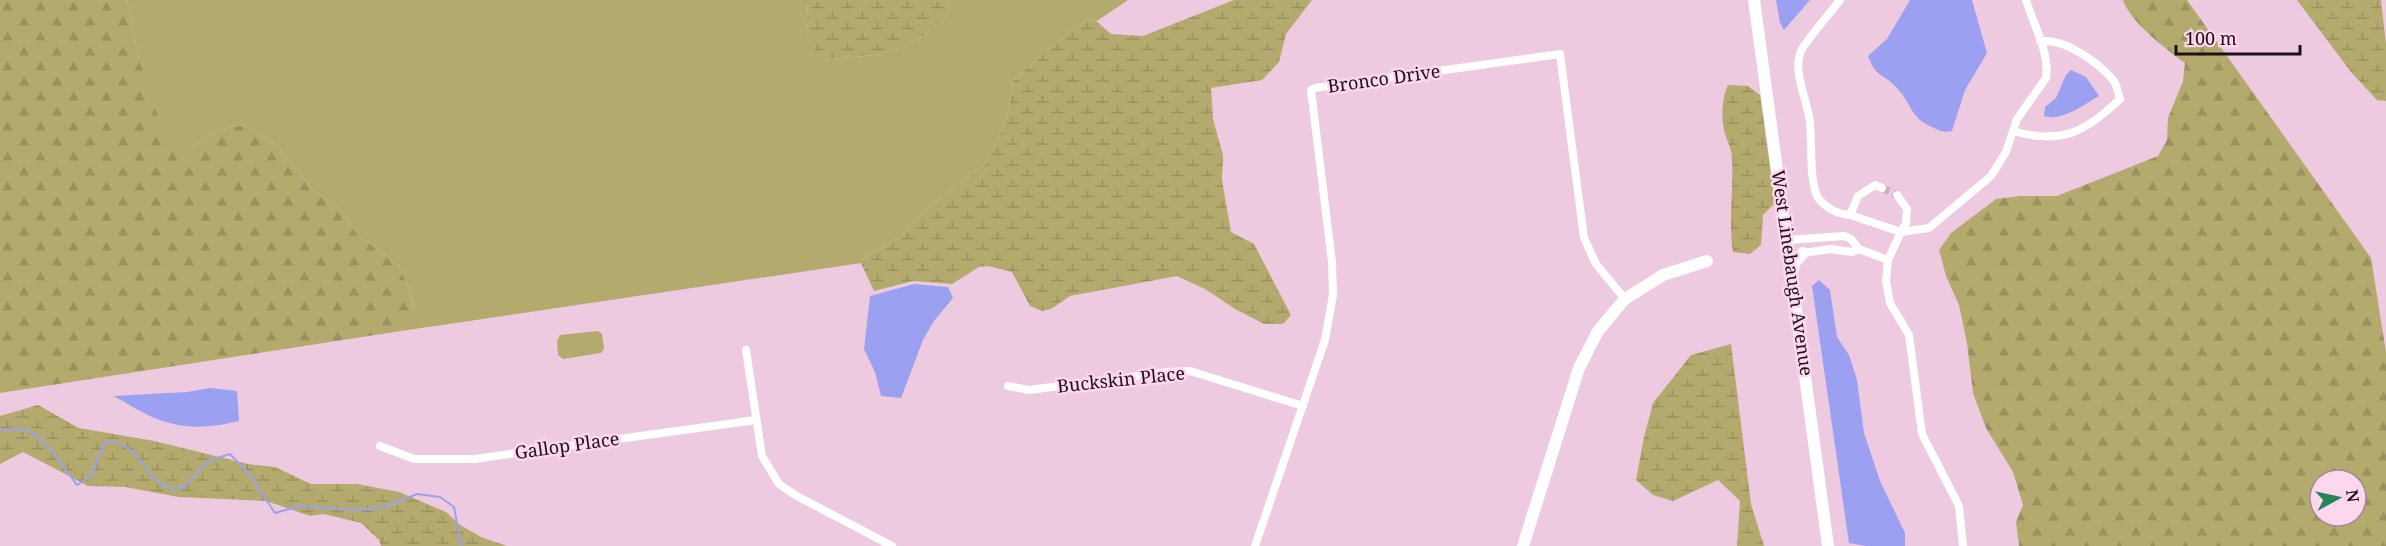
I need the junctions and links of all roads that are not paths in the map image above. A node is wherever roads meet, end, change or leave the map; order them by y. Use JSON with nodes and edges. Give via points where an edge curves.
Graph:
{"nodes":[{"id":1,"x":1754,"y":0,"type":"edge"},
{"id":2,"x":1840,"y":0,"type":"edge"},
{"id":3,"x":2026,"y":0,"type":"edge"},
{"id":4,"x":2040,"y":41,"type":"junction"},
{"id":5,"x":2013,"y":131,"type":"junction"},
{"id":6,"x":1882,"y":188,"type":"dead end"},
{"id":7,"x":1897,"y":195,"type":"dead end"},
{"id":8,"x":1850,"y":216,"type":"junction"},
{"id":9,"x":1901,"y":232,"type":"junction"},
{"id":10,"x":1788,"y":240,"type":"junction"},
{"id":11,"x":1859,"y":249,"type":"junction"},
{"id":12,"x":1803,"y":253,"type":"joint"},
{"id":13,"x":1888,"y":260,"type":"junction"},
{"id":14,"x":1707,"y":261,"type":"dead end"},
{"id":15,"x":1792,"y":274,"type":"junction"},
{"id":16,"x":1625,"y":298,"type":"junction"},
{"id":17,"x":746,"y":350,"type":"dead end"},
{"id":18,"x":1008,"y":386,"type":"dead end"},
{"id":19,"x":1303,"y":406,"type":"junction"},
{"id":20,"x":756,"y":420,"type":"junction"},
{"id":21,"x":380,"y":446,"type":"dead end"},
{"id":22,"x":892,"y":546,"type":"edge"},
{"id":23,"x":1255,"y":546,"type":"edge"},
{"id":24,"x":1523,"y":546,"type":"edge"},
{"id":25,"x":1828,"y":546,"type":"edge"},
{"id":26,"x":1963,"y":546,"type":"edge"}],
"edges":[{"from":1,"to":10,"type":"main road","name":"West Linebaugh Avenue"},
{"from":2,"to":8,"type":"street","via":[[1801,51],[1798,69],[1809,109],[1812,186],[1818,199],[1828,207]]},
{"from":3,"to":4,"type":"street"},
{"from":4,"to":5,"type":"street","via":[[2046,78]]},
{"from":4,"to":5,"type":"street","via":[[2055,41],[2090,59],[2115,83],[2120,99],[2086,127],[2064,135],[2043,138]]},
{"from":5,"to":9,"type":"street","via":[[1991,176],[1929,228]]},
{"from":6,"to":8,"type":"street","via":[[1875,185],[1858,196]]},
{"from":7,"to":9,"type":"street","via":[[1907,209]]},
{"from":8,"to":9,"type":"street"},
{"from":9,"to":13,"type":"street"},
{"from":10,"to":11,"type":"street","via":[[1844,236]]},
{"from":10,"to":15,"type":"main road","name":"West Linebaugh Avenue"},
{"from":11,"to":12,"type":"street"},
{"from":11,"to":13,"type":"street"},
{"from":12,"to":15,"type":"main road","via":[[1794,263]]},
{"from":13,"to":26,"type":"street","via":[[1890,303],[1909,335],[1923,434],[1959,506]]},
{"from":14,"to":16,"type":"main road","via":[[1662,275]]},
{"from":15,"to":25,"type":"main road","name":"West Linebaugh Avenue"},
{"from":16,"to":19,"type":"street","name":"Bronco Drive","via":[[1596,264],[1584,238],[1560,54],[1315,88],[1310,94],[1332,262],[1332,295],[1325,340]]},
{"from":16,"to":24,"type":"main road","via":[[1598,331],[1579,368]]},
{"from":17,"to":20,"type":"street"},
{"from":18,"to":19,"type":"street","name":"Buckskin Place","via":[[1029,390],[1190,371]]},
{"from":19,"to":23,"type":"street","name":"Bronco Drive"},
{"from":20,"to":21,"type":"street","name":"Gallop Place","via":[[474,459],[414,459]]},
{"from":20,"to":22,"type":"street","via":[[762,456],[780,484]]}]}
